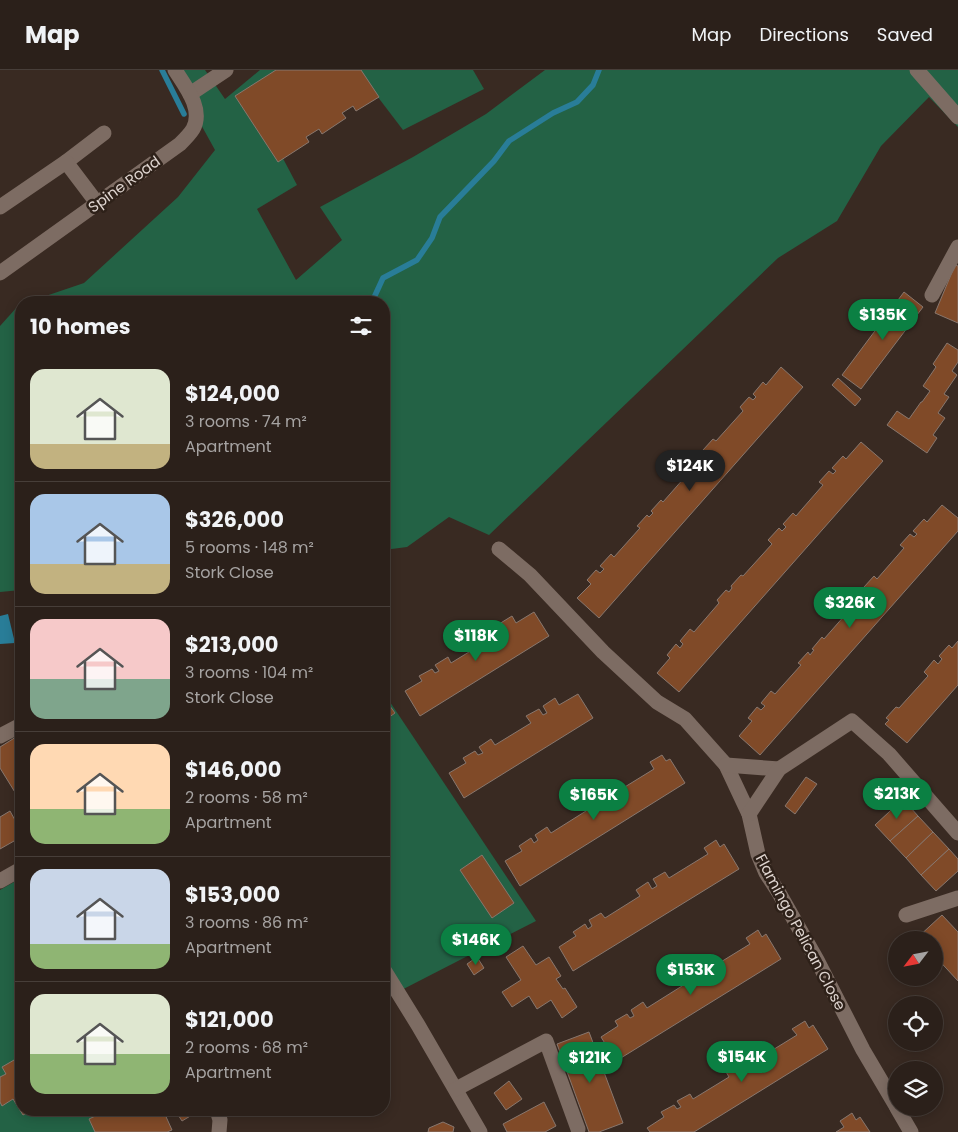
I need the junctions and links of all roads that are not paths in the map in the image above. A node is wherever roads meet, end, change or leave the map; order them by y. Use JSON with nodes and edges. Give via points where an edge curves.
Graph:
{"nodes":[{"id":1,"x":175,"y":70,"type":"edge"},
{"id":2,"x":226,"y":70,"type":"edge"},
{"id":3,"x":916,"y":70,"type":"edge"},
{"id":4,"x":190,"y":94,"type":"junction"},
{"id":5,"x":958,"y":117,"type":"edge"},
{"id":6,"x":104,"y":134,"type":"dead end"},
{"id":7,"x":66,"y":162,"type":"junction"},
{"id":8,"x":97,"y":203,"type":"junction"},
{"id":9,"x":0,"y":207,"type":"edge"},
{"id":10,"x":958,"y":247,"type":"edge"},
{"id":11,"x":0,"y":272,"type":"edge"},
{"id":12,"x":932,"y":295,"type":"dead end"},
{"id":13,"x":499,"y":549,"type":"dead end"},
{"id":14,"x":15,"y":728,"type":"edge"},
{"id":15,"x":0,"y":736,"type":"edge"},
{"id":16,"x":726,"y":765,"type":"junction"},
{"id":17,"x":778,"y":769,"type":"junction"},
{"id":18,"x":749,"y":814,"type":"junction"},
{"id":19,"x":958,"y":834,"type":"edge"},
{"id":20,"x":15,"y":873,"type":"edge"},
{"id":21,"x":0,"y":881,"type":"edge"},
{"id":22,"x":958,"y":898,"type":"edge"},
{"id":23,"x":906,"y":915,"type":"dead end"},
{"id":24,"x":390,"y":980,"type":"edge"},
{"id":25,"x":456,"y":1089,"type":"junction"},
{"id":26,"x":888,"y":1092,"type":"edge"},
{"id":27,"x":219,"y":1116,"type":"edge"},
{"id":28,"x":902,"y":1116,"type":"edge"},
{"id":29,"x":578,"y":1129,"type":"dead end"},
{"id":30,"x":219,"y":1132,"type":"edge"},
{"id":31,"x":480,"y":1132,"type":"edge"},
{"id":32,"x":911,"y":1132,"type":"edge"}],
"edges":[{"from":1,"to":4,"type":"street","name":"Spine Road"},
{"from":2,"to":4,"type":"street"},
{"from":3,"to":5,"type":"street"},
{"from":4,"to":8,"type":"street","name":"Spine Road","via":[[195,106],[194,129],[180,144]]},
{"from":6,"to":7,"type":"street"},
{"from":7,"to":8,"type":"street"},
{"from":7,"to":9,"type":"street"},
{"from":8,"to":11,"type":"street","name":"Spine Road"},
{"from":10,"to":12,"type":"street"},
{"from":13,"to":16,"type":"street","name":"Flamingo Pelican Close","via":[[530,575],[603,652],[657,702],[685,719]]},
{"from":14,"to":15,"type":"street"},
{"from":16,"to":17,"type":"street"},
{"from":16,"to":18,"type":"street","name":"Flamingo Pelican Close"},
{"from":17,"to":18,"type":"street"},
{"from":17,"to":19,"type":"street","via":[[852,721],[889,754]]},
{"from":18,"to":26,"type":"street","name":"Flamingo Pelican Close","via":[[766,873]]},
{"from":20,"to":21,"type":"street"},
{"from":22,"to":23,"type":"street"},
{"from":24,"to":25,"type":"street"},
{"from":25,"to":29,"type":"street","via":[[546,1041]]},
{"from":25,"to":31,"type":"street"},
{"from":27,"to":30,"type":"street"},
{"from":28,"to":32,"type":"street","name":"Flamingo Pelican Close"}]}
